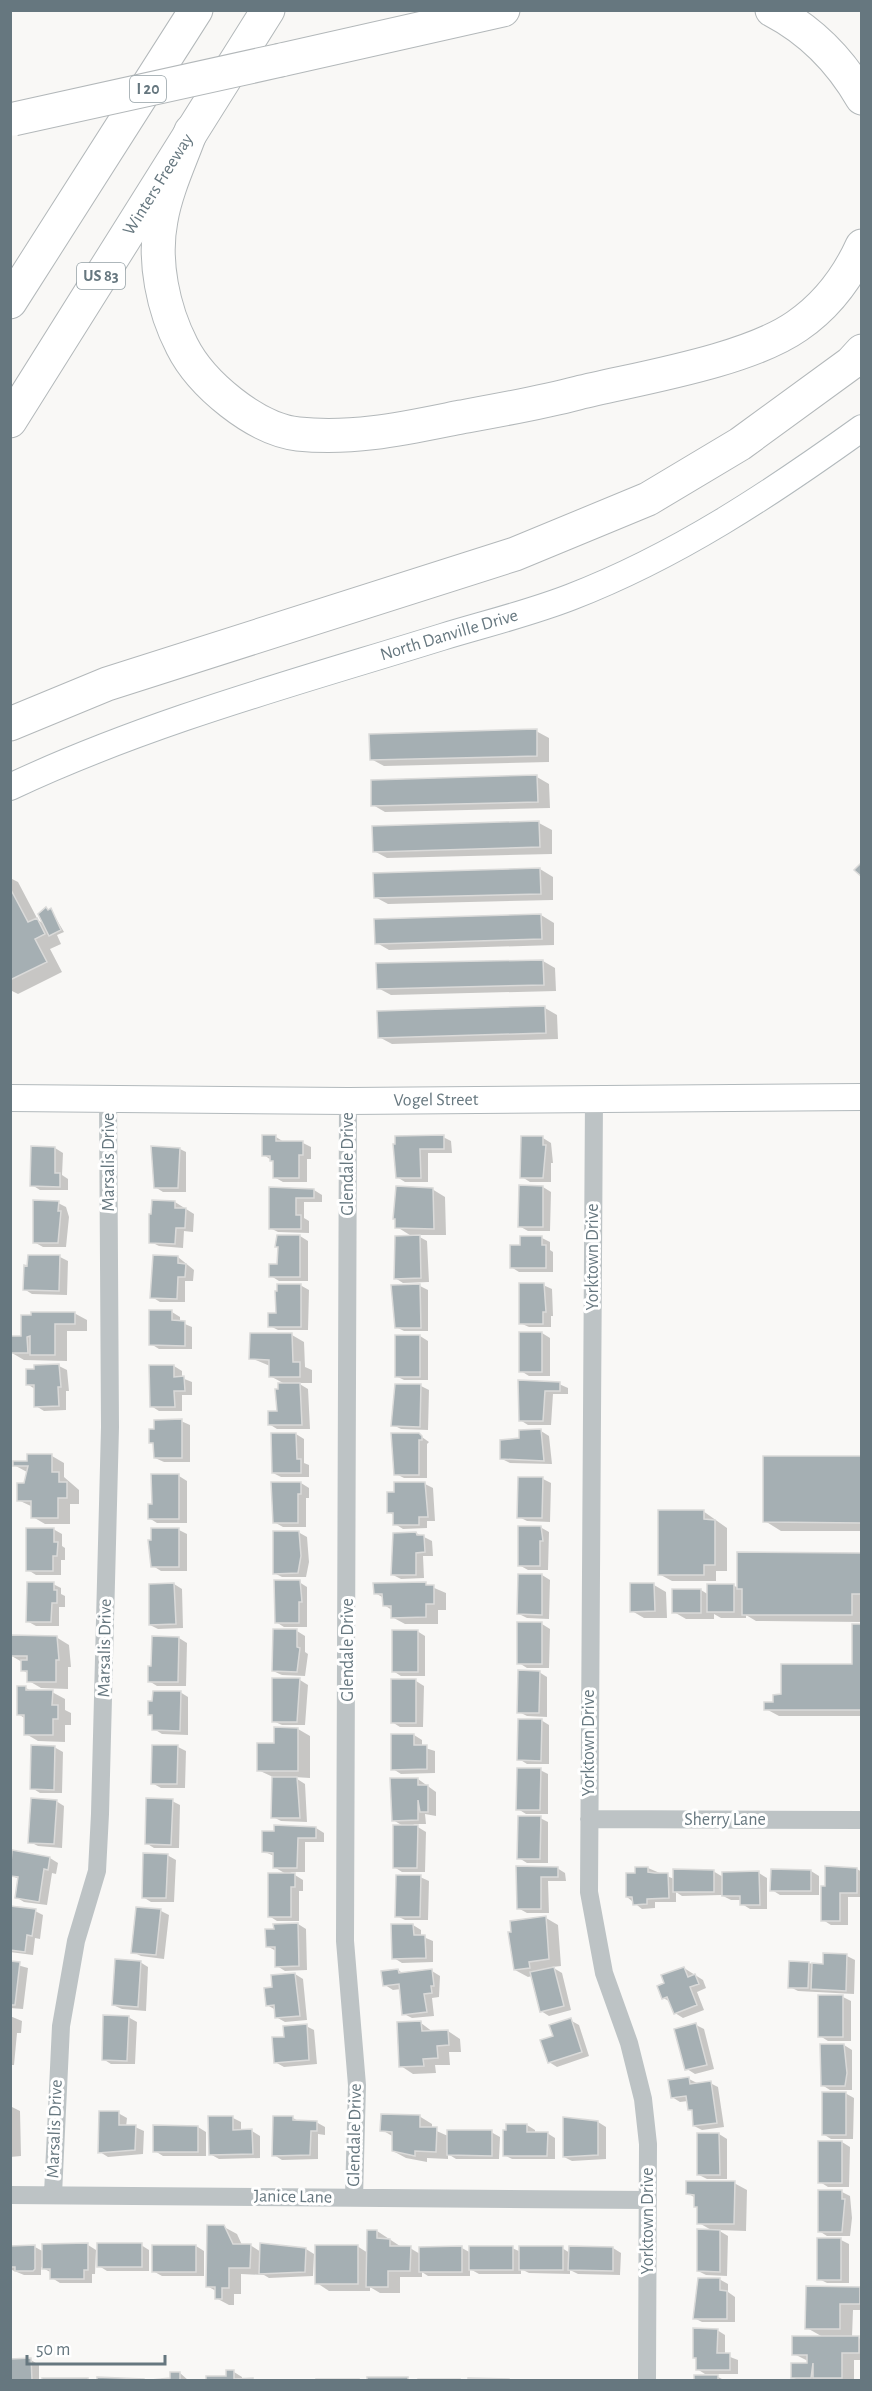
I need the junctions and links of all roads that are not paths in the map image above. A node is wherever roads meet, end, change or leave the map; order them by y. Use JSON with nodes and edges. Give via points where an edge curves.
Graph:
{"nodes":[{"id":1,"x":196,"y":10,"type":"edge"},
{"id":2,"x":268,"y":10,"type":"edge"},
{"id":3,"x":503,"y":10,"type":"edge"},
{"id":4,"x":772,"y":10,"type":"edge"},
{"id":5,"x":861,"y":98,"type":"edge"},
{"id":6,"x":12,"y":119,"type":"edge"},
{"id":7,"x":191,"y":131,"type":"junction"},
{"id":8,"x":861,"y":246,"type":"edge"},
{"id":9,"x":13,"y":297,"type":"edge"},
{"id":10,"x":861,"y":351,"type":"edge"},
{"id":11,"x":10,"y":421,"type":"edge"},
{"id":12,"x":861,"y":429,"type":"edge"},
{"id":13,"x":10,"y":724,"type":"edge"},
{"id":14,"x":10,"y":787,"type":"edge"},
{"id":15,"x":108,"y":1097,"type":"junction"},
{"id":16,"x":861,"y":1097,"type":"edge"},
{"id":17,"x":10,"y":1098,"type":"edge"},
{"id":18,"x":594,"y":1098,"type":"junction"},
{"id":19,"x":348,"y":1101,"type":"junction"},
{"id":20,"x":589,"y":1819,"type":"junction"},
{"id":21,"x":861,"y":1820,"type":"edge"},
{"id":22,"x":53,"y":2194,"type":"junction"},
{"id":23,"x":10,"y":2195,"type":"edge"},
{"id":24,"x":354,"y":2198,"type":"junction"},
{"id":25,"x":648,"y":2200,"type":"junction"},
{"id":26,"x":647,"y":2380,"type":"edge"}],
"edges":[{"from":1,"to":9,"type":"highway"},
{"from":2,"to":7,"type":"highway","name":"Winters Freeway","number":"US 83"},
{"from":3,"to":6,"type":"highway","number":"I 20","bridge":true},
{"from":4,"to":5,"type":"highway","via":[[825,47],[840,63]]},
{"from":7,"to":8,"type":"highway","via":[[161,219],[160,271],[174,325],[183,348],[224,396],[245,412],[295,433],[354,436],[393,431],[557,398],[760,346],[795,327],[822,306],[841,285]]},
{"from":7,"to":11,"type":"highway","name":"Winters Freeway","number":"US 83"},
{"from":10,"to":13,"type":"highway","via":[[851,363],[740,444],[648,499],[515,554],[107,684]]},
{"from":12,"to":14,"type":"main road","name":"North Danville Drive","via":[[732,518],[572,597],[178,719]]},
{"from":15,"to":17,"type":"main road","name":"Vogel Street"},
{"from":15,"to":19,"type":"main road","name":"Vogel Street"},
{"from":15,"to":22,"type":"street","name":"Marsalis Drive","via":[[110,1427],[100,1814],[97,1871],[76,1941],[61,2026]]},
{"from":16,"to":18,"type":"main road","name":"Vogel Street"},
{"from":18,"to":19,"type":"main road","name":"Vogel Street"},
{"from":18,"to":20,"type":"street","name":"Yorktown Drive"},
{"from":19,"to":24,"type":"street","name":"Glendale Drive","via":[[345,1941],[357,2085]]},
{"from":20,"to":21,"type":"street","name":"Sherry Lane"},
{"from":20,"to":25,"type":"street","name":"Yorktown Drive","via":[[589,1892],[604,1973],[629,2043],[643,2099]]},
{"from":22,"to":23,"type":"street","name":"Janice Lane"},
{"from":22,"to":24,"type":"street","name":"Janice Lane"},
{"from":24,"to":25,"type":"street","name":"Janice Lane"},
{"from":25,"to":26,"type":"street","name":"Yorktown Drive"}]}
